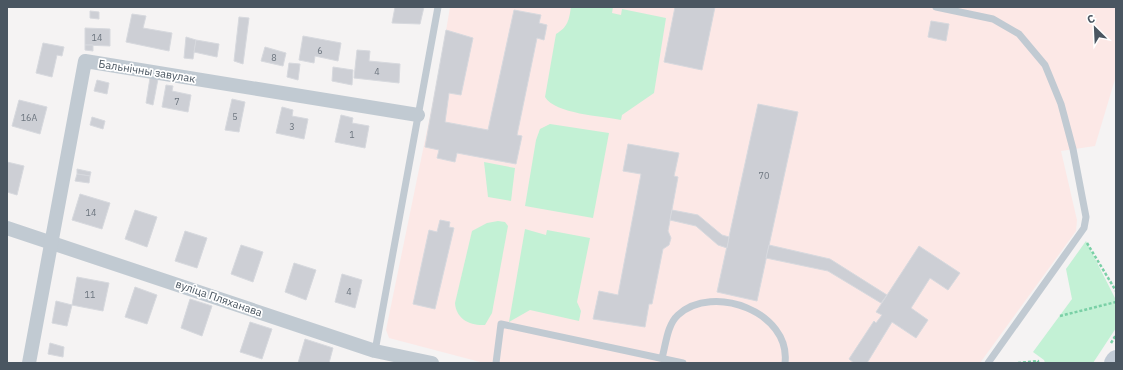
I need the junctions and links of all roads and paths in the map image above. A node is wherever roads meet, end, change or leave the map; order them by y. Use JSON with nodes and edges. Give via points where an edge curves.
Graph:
{"nodes":[{"id":1,"x":438,"y":7,"type":"edge"},
{"id":2,"x":936,"y":8,"type":"edge"},
{"id":3,"x":418,"y":115,"type":"junction"},
{"id":4,"x":7,"y":228,"type":"edge"},
{"id":5,"x":1081,"y":233,"type":"junction"},
{"id":6,"x":50,"y":242,"type":"junction"},
{"id":7,"x":1116,"y":291,"type":"edge"},
{"id":8,"x":1116,"y":302,"type":"edge"},
{"id":9,"x":1060,"y":316,"type":"dead end"},
{"id":10,"x":375,"y":351,"type":"junction"},
{"id":11,"x":662,"y":358,"type":"junction"},
{"id":12,"x":1116,"y":360,"type":"edge"},
{"id":13,"x":29,"y":363,"type":"edge"},
{"id":14,"x":432,"y":363,"type":"edge"},
{"id":15,"x":496,"y":363,"type":"edge"},
{"id":16,"x":683,"y":363,"type":"edge"},
{"id":17,"x":785,"y":363,"type":"edge"},
{"id":18,"x":988,"y":363,"type":"edge"},
{"id":19,"x":1018,"y":363,"type":"edge"},
{"id":20,"x":1038,"y":363,"type":"edge"},
{"id":21,"x":1114,"y":363,"type":"edge"}],
"edges":[{"from":1,"to":3,"type":"lane"},
{"from":2,"to":5,"type":"lane","via":[[993,19],[1019,34],[1045,65],[1061,104],[1073,149],[1086,217]]},
{"from":3,"to":6,"type":"street","name":"Бальнічны завулак","via":[[84,61]]},
{"from":3,"to":10,"type":"lane"},
{"from":4,"to":6,"type":"street","name":"вуліца Пляханава"},
{"from":5,"to":7,"type":"path"},
{"from":5,"to":18,"type":"lane"},
{"from":6,"to":10,"type":"street","name":"вуліца Пляханава"},
{"from":6,"to":13,"type":"street","name":"Бальнічны завулак"},
{"from":8,"to":9,"type":"path"},
{"from":10,"to":14,"type":"street","name":"вуліца Пляханава"},
{"from":11,"to":15,"type":"lane","via":[[501,324]]},
{"from":11,"to":16,"type":"lane"},
{"from":11,"to":17,"type":"lane","via":[[670,326],[677,315],[689,307],[704,302],[726,303],[752,309],[776,330],[783,344]]},
{"from":12,"to":21,"type":"main road"},
{"from":19,"to":20,"type":"path"}]}
